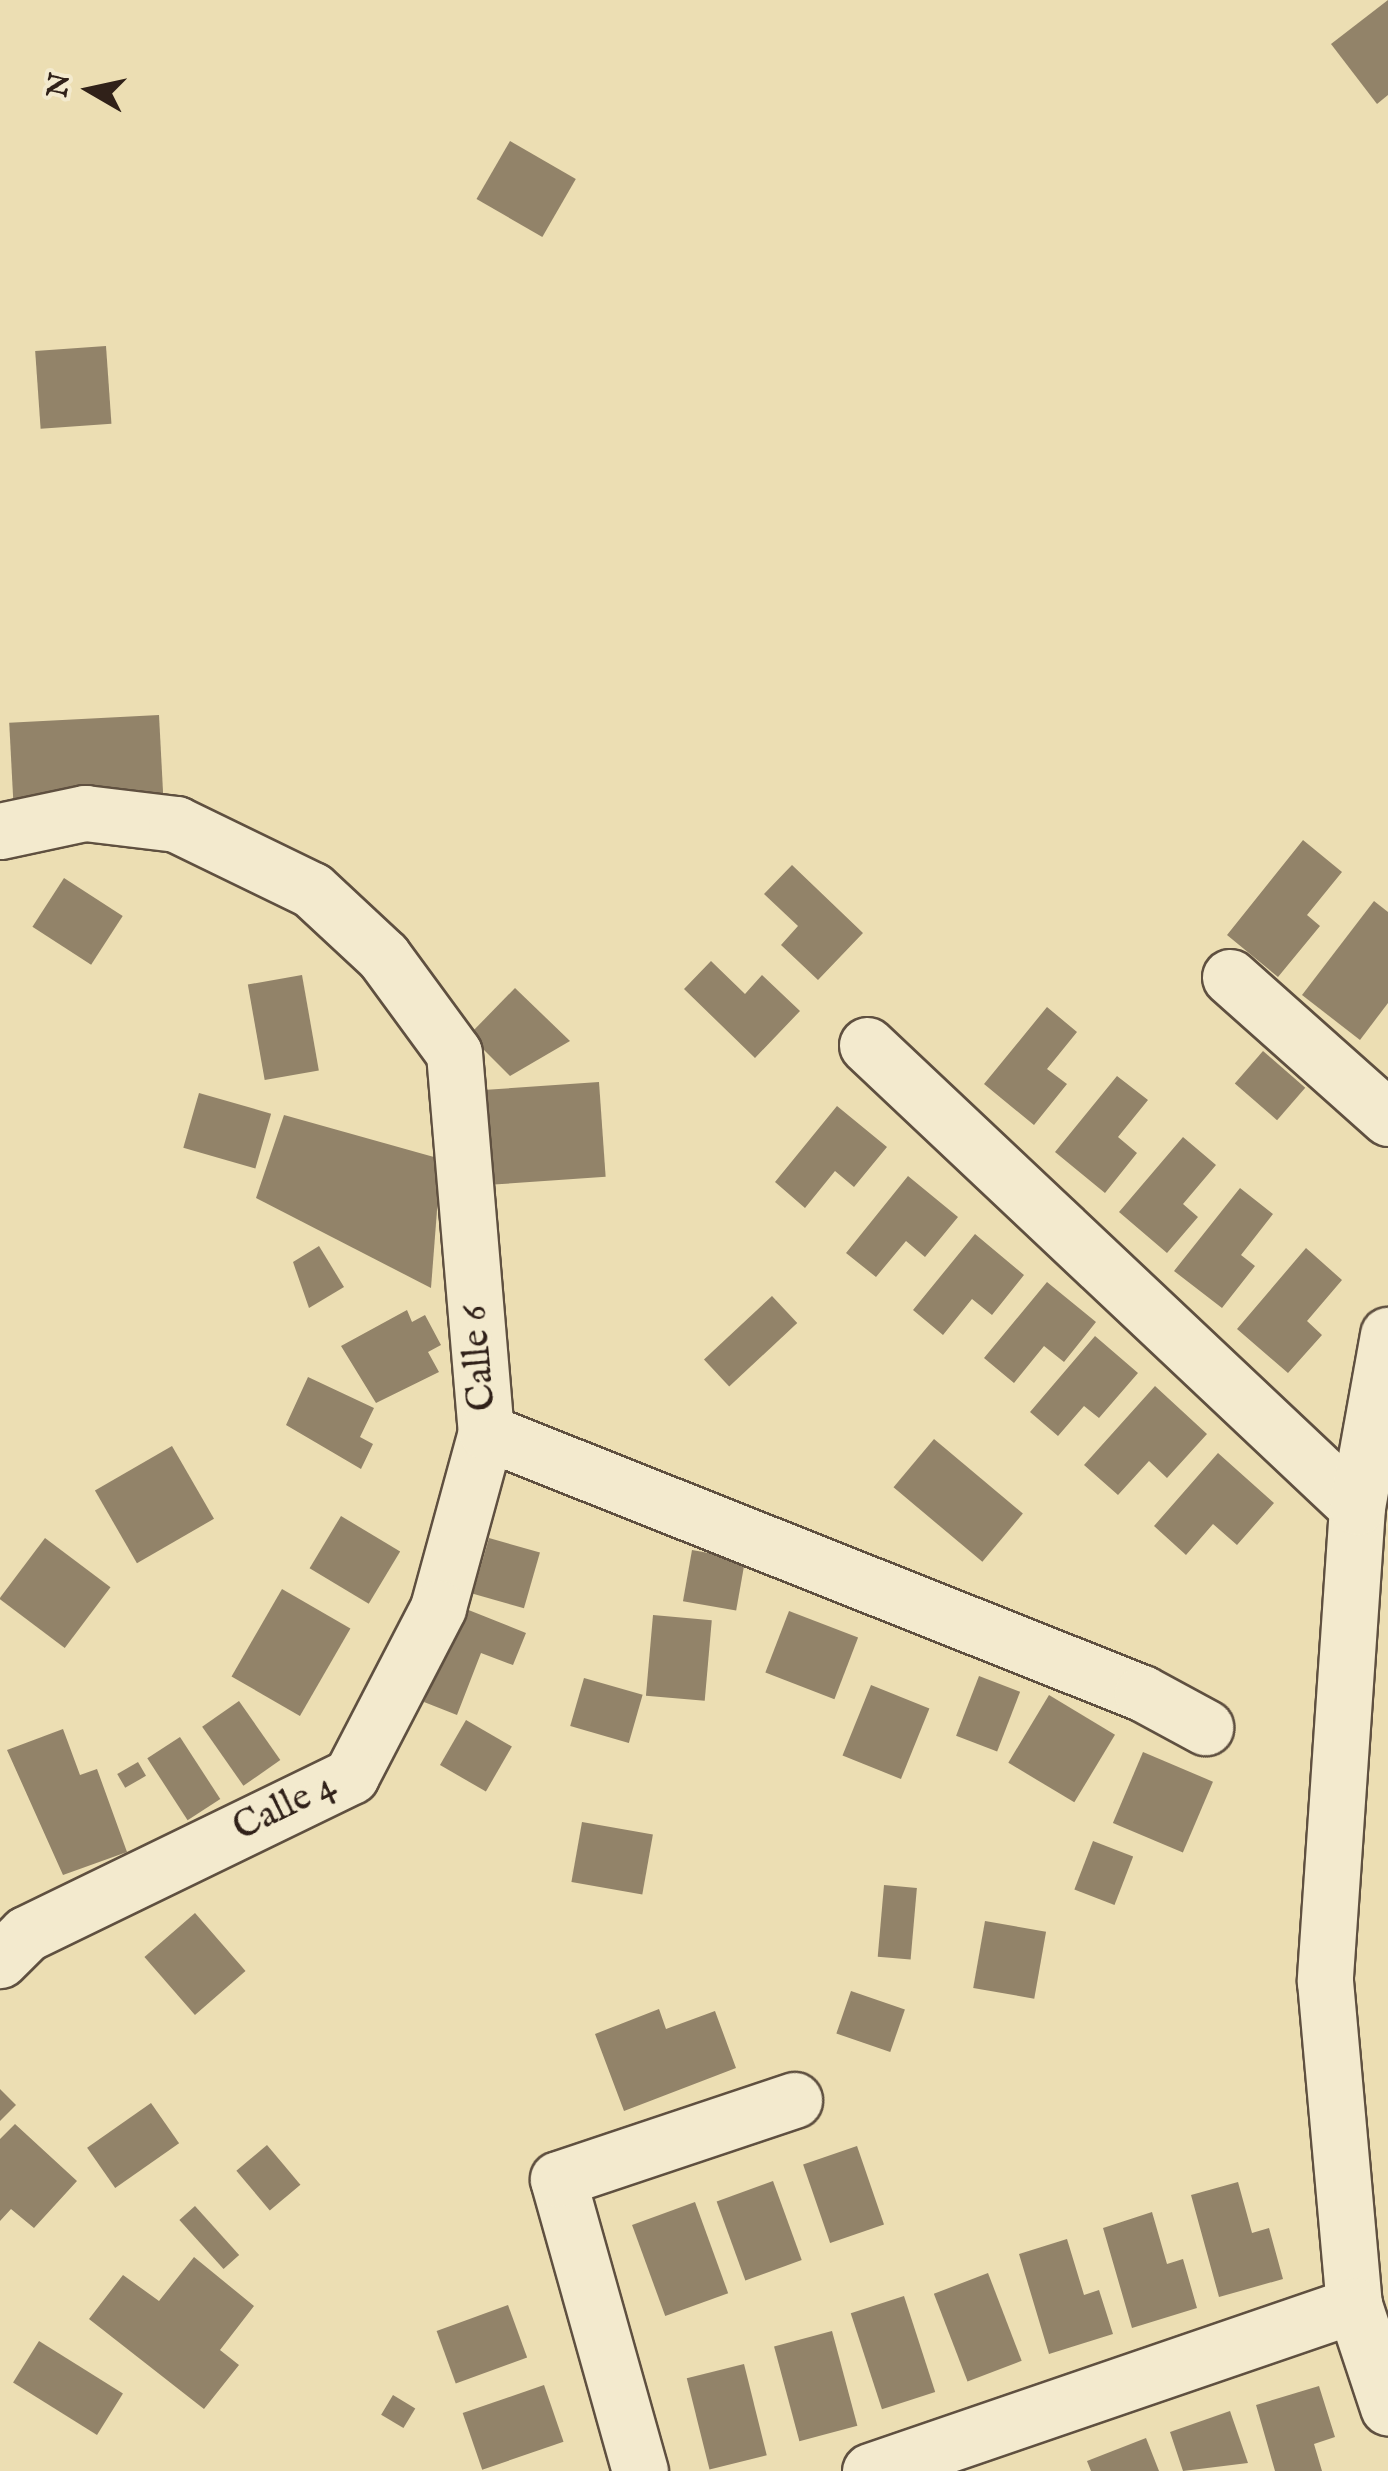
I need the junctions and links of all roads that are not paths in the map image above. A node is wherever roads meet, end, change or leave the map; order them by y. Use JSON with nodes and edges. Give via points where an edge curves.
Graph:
{"nodes":[{"id":1,"x":0,"y":831,"type":"edge"},
{"id":2,"x":1230,"y":977,"type":"dead end"},
{"id":3,"x":867,"y":1045,"type":"dead end"},
{"id":4,"x":1388,"y":1118,"type":"edge"},
{"id":5,"x":1388,"y":1334,"type":"edge"},
{"id":6,"x":486,"y":1432,"type":"junction"},
{"id":7,"x":1357,"y":1508,"type":"junction"},
{"id":8,"x":1205,"y":1727,"type":"dead end"},
{"id":9,"x":0,"y":1960,"type":"edge"},
{"id":10,"x":794,"y":2100,"type":"dead end"},
{"id":11,"x":1354,"y":2305,"type":"junction"},
{"id":12,"x":1388,"y":2407,"type":"edge"},
{"id":13,"x":640,"y":2471,"type":"edge"},
{"id":14,"x":870,"y":2471,"type":"edge"}],
"edges":[{"from":1,"to":6,"type":"street","name":"Calle 6","via":[[85,813],[176,824],[312,890],[382,956],[454,1053]]},
{"from":2,"to":4,"type":"street"},
{"from":3,"to":7,"type":"street"},
{"from":5,"to":7,"type":"street"},
{"from":6,"to":8,"type":"street","name":"Calle 6","via":[[1142,1693]]},
{"from":6,"to":9,"type":"street","name":"Calle 4","via":[[438,1608],[350,1776],[26,1934]]},
{"from":7,"to":11,"type":"street","via":[[1326,1982]]},
{"from":10,"to":13,"type":"street","via":[[558,2179]]},
{"from":11,"to":12,"type":"street"},
{"from":11,"to":14,"type":"street"}]}
